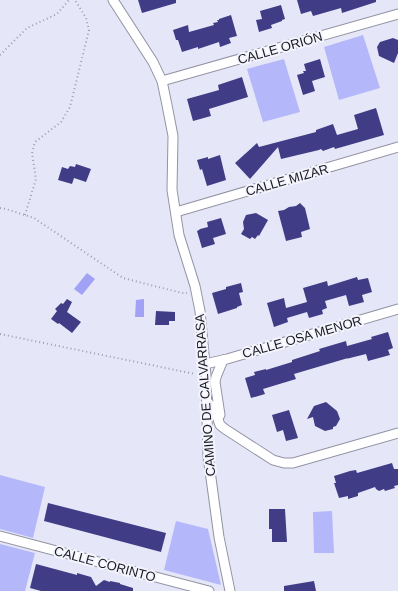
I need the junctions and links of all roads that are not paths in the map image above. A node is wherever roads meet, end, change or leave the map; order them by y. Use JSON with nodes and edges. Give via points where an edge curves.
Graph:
{"nodes":[{"id":1,"x":113,"y":0,"type":"edge"},
{"id":2,"x":398,"y":14,"type":"edge"},
{"id":3,"x":162,"y":81,"type":"junction"},
{"id":4,"x":398,"y":147,"type":"edge"},
{"id":5,"x":176,"y":212,"type":"junction"},
{"id":6,"x":398,"y":309,"type":"edge"},
{"id":7,"x":223,"y":360,"type":"junction"},
{"id":8,"x":205,"y":364,"type":"junction"},
{"id":9,"x":209,"y":380,"type":"junction"},
{"id":10,"x":207,"y":398,"type":"junction"},
{"id":11,"x":218,"y":402,"type":"junction"},
{"id":12,"x":220,"y":425,"type":"junction"},
{"id":13,"x":398,"y":433,"type":"edge"},
{"id":14,"x":0,"y":536,"type":"edge"},
{"id":15,"x":209,"y":591,"type":"edge"},
{"id":16,"x":230,"y":591,"type":"edge"}],
"edges":[{"from":1,"to":3,"type":"street","name":"CAMINO DE CALVARRASA"},
{"from":2,"to":3,"type":"street","name":"CALLE ORIÓN"},
{"from":3,"to":5,"type":"street","name":"CAMINO DE CALVARRASA","via":[[173,136],[172,190]]},
{"from":4,"to":5,"type":"street","name":"CALLE MIZAR"},
{"from":5,"to":8,"type":"street","name":"CAMINO DE CALVARRASA","via":[[179,235],[200,311]]},
{"from":6,"to":7,"type":"street","name":"CALLE OSA MENOR"},
{"from":7,"to":8,"type":"street","name":"CALLE OSA MENOR"},
{"from":7,"to":9,"type":"street","via":[[216,377]]},
{"from":8,"to":9,"type":"street","name":"CAMINO DE CALVARRASA"},
{"from":9,"to":10,"type":"street","name":"CAMINO DE CALVARRASA"},
{"from":9,"to":11,"type":"street"},
{"from":10,"to":11,"type":"street","via":[[213,397]]},
{"from":10,"to":12,"type":"street"},
{"from":10,"to":16,"type":"street","name":"CAMINO DE CALVARRASA","via":[[208,456]]},
{"from":11,"to":12,"type":"street"},
{"from":12,"to":13,"type":"street","via":[[273,460],[284,463],[293,463]]},
{"from":14,"to":15,"type":"street","name":"CALLE CORINTO"}]}
